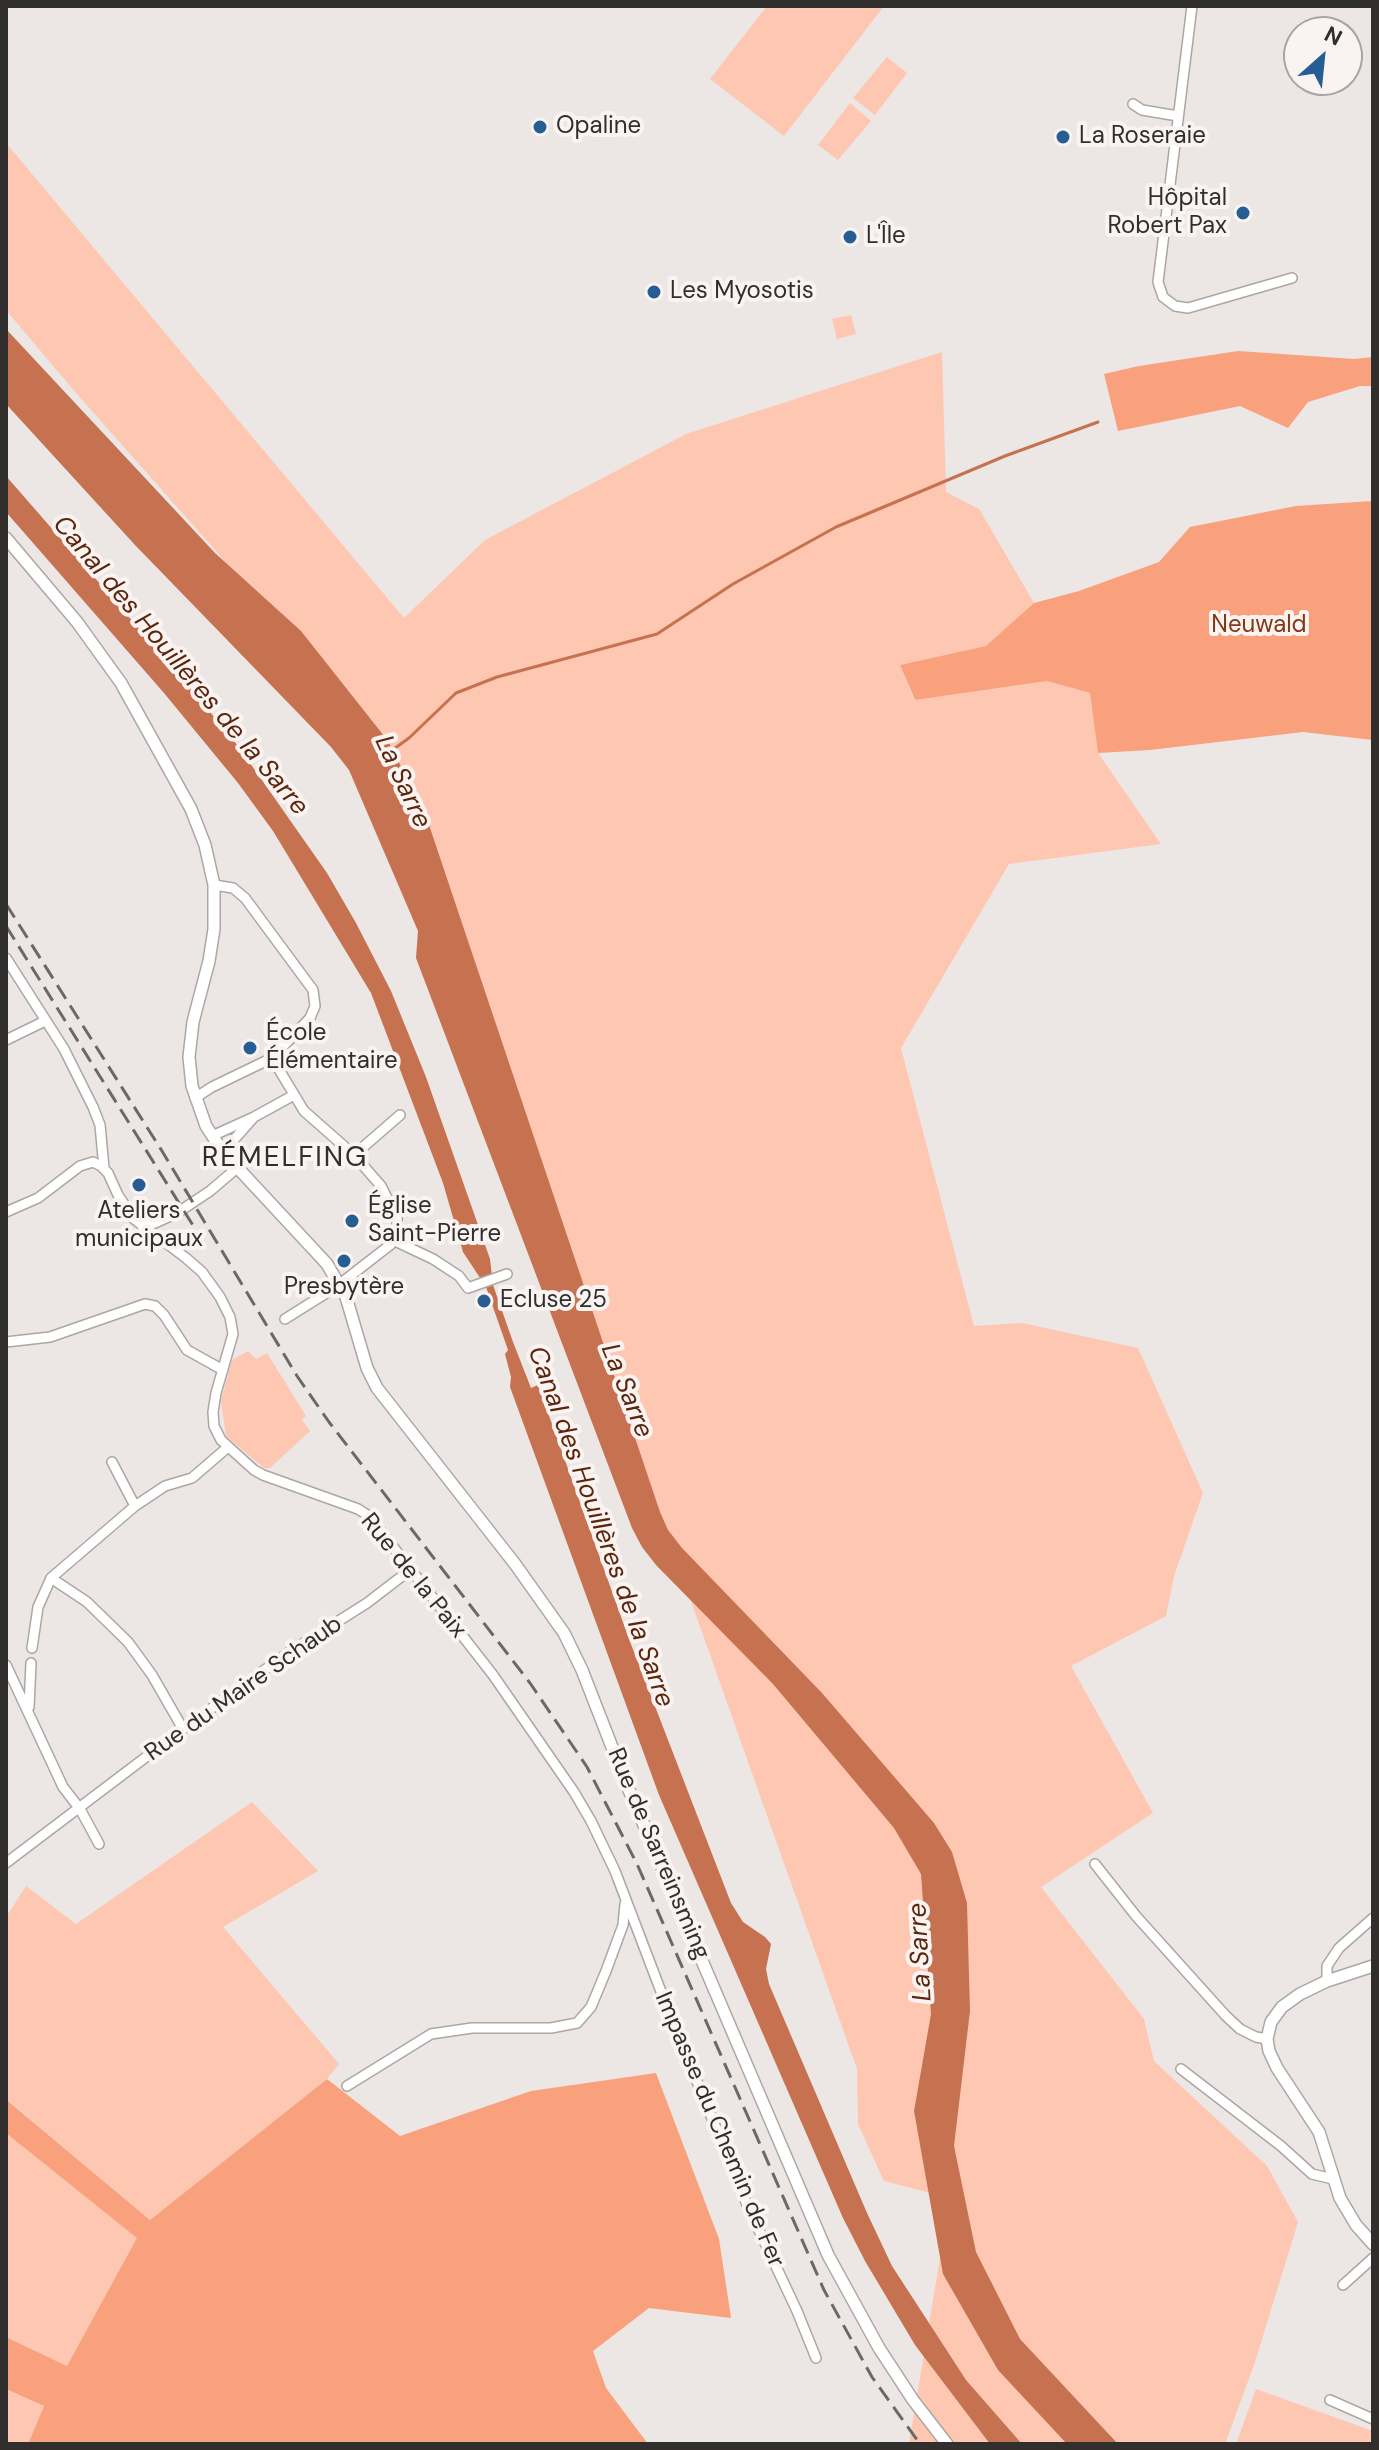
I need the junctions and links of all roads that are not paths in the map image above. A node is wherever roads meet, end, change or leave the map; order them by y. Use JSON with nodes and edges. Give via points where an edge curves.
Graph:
{"nodes":[{"id":1,"x":1192,"y":6,"type":"edge"},
{"id":2,"x":1133,"y":104,"type":"dead end"},
{"id":3,"x":1178,"y":116,"type":"junction"},
{"id":4,"x":1292,"y":278,"type":"dead end"},
{"id":5,"x":6,"y":538,"type":"edge"},
{"id":6,"x":214,"y":885,"type":"junction"},
{"id":7,"x":6,"y":958,"type":"edge"},
{"id":8,"x":45,"y":1021,"type":"junction"},
{"id":9,"x":6,"y":1040,"type":"edge"},
{"id":10,"x":272,"y":1058,"type":"junction"},
{"id":11,"x":294,"y":1095,"type":"junction"},
{"id":12,"x":195,"y":1098,"type":"junction"},
{"id":13,"x":400,"y":1115,"type":"dead end"},
{"id":14,"x":254,"y":1117,"type":"junction"},
{"id":15,"x":101,"y":1135,"type":"junction"},
{"id":16,"x":212,"y":1136,"type":"junction"},
{"id":17,"x":223,"y":1152,"type":"junction"},
{"id":18,"x":354,"y":1155,"type":"junction"},
{"id":19,"x":93,"y":1162,"type":"junction"},
{"id":20,"x":104,"y":1168,"type":"junction"},
{"id":21,"x":237,"y":1168,"type":"junction"},
{"id":22,"x":6,"y":1212,"type":"edge"},
{"id":23,"x":170,"y":1217,"type":"junction"},
{"id":24,"x":142,"y":1226,"type":"junction"},
{"id":25,"x":157,"y":1237,"type":"junction"},
{"id":26,"x":395,"y":1241,"type":"junction"},
{"id":27,"x":504,"y":1275,"type":"dead end"},
{"id":28,"x":340,"y":1284,"type":"junction"},
{"id":29,"x":285,"y":1319,"type":"dead end"},
{"id":30,"x":6,"y":1342,"type":"edge"},
{"id":31,"x":223,"y":1370,"type":"junction"},
{"id":32,"x":228,"y":1447,"type":"junction"},
{"id":33,"x":112,"y":1462,"type":"dead end"},
{"id":34,"x":135,"y":1506,"type":"junction"},
{"id":35,"x":410,"y":1570,"type":"junction"},
{"id":36,"x":51,"y":1578,"type":"junction"},
{"id":37,"x":32,"y":1648,"type":"dead end"},
{"id":38,"x":31,"y":1663,"type":"dead end"},
{"id":39,"x":6,"y":1665,"type":"edge"},
{"id":40,"x":29,"y":1710,"type":"junction"},
{"id":41,"x":183,"y":1729,"type":"junction"},
{"id":42,"x":80,"y":1809,"type":"junction"},
{"id":43,"x":99,"y":1844,"type":"dead end"},
{"id":44,"x":6,"y":1863,"type":"edge"},
{"id":45,"x":1095,"y":1864,"type":"dead end"},
{"id":46,"x":625,"y":1901,"type":"junction"},
{"id":47,"x":1373,"y":1918,"type":"edge"},
{"id":48,"x":1373,"y":1966,"type":"edge"},
{"id":49,"x":1327,"y":1981,"type":"junction"},
{"id":50,"x":1267,"y":2039,"type":"junction"},
{"id":51,"x":1181,"y":2069,"type":"dead end"},
{"id":52,"x":347,"y":2086,"type":"dead end"},
{"id":53,"x":1333,"y":2179,"type":"junction"},
{"id":54,"x":1373,"y":2244,"type":"edge"},
{"id":55,"x":1373,"y":2258,"type":"edge"},
{"id":56,"x":1343,"y":2285,"type":"dead end"},
{"id":57,"x":816,"y":2358,"type":"dead end"},
{"id":58,"x":1330,"y":2400,"type":"dead end"},
{"id":59,"x":1373,"y":2419,"type":"edge"},
{"id":60,"x":947,"y":2444,"type":"edge"}],
"edges":[{"from":1,"to":3,"type":"street"},
{"from":2,"to":3,"type":"street"},
{"from":3,"to":4,"type":"street","via":[[1158,282],[1163,297],[1188,308]]},
{"from":5,"to":6,"type":"street","name":"Rue de Sarreinsming","via":[[121,683],[191,809]]},
{"from":6,"to":10,"type":"street","via":[[242,894],[313,990],[310,1018]]},
{"from":6,"to":12,"type":"street","name":"Rue de Sarreinsming","via":[[212,944],[190,1036]]},
{"from":7,"to":8,"type":"street"},
{"from":8,"to":9,"type":"street"},
{"from":8,"to":15,"type":"street","via":[[93,1107]]},
{"from":10,"to":11,"type":"street"},
{"from":10,"to":12,"type":"street"},
{"from":11,"to":14,"type":"street"},
{"from":11,"to":18,"type":"street","via":[[304,1111]]},
{"from":12,"to":16,"type":"street","name":"Rue de Sarreinsming"},
{"from":13,"to":18,"type":"street"},
{"from":14,"to":16,"type":"street"},
{"from":14,"to":17,"type":"street"},
{"from":15,"to":19,"type":"street"},
{"from":15,"to":20,"type":"street"},
{"from":16,"to":17,"type":"street","name":"Rue de Sarreinsming"},
{"from":17,"to":21,"type":"street","name":"Rue de Sarreinsming"},
{"from":18,"to":26,"type":"street","via":[[389,1200],[397,1218]]},
{"from":19,"to":20,"type":"street"},
{"from":19,"to":22,"type":"street"},
{"from":20,"to":24,"type":"street","name":"Rue de la Paix","via":[[124,1206]]},
{"from":21,"to":23,"type":"street"},
{"from":21,"to":28,"type":"street","name":"Rue de Sarreinsming","via":[[321,1256]]},
{"from":23,"to":24,"type":"street"},
{"from":23,"to":25,"type":"street"},
{"from":24,"to":25,"type":"street","name":"Rue de la Paix"},
{"from":25,"to":31,"type":"street","name":"Rue de la Paix","via":[[202,1272],[230,1317],[233,1334]]},
{"from":26,"to":27,"type":"street","via":[[472,1286]]},
{"from":26,"to":28,"type":"street"},
{"from":28,"to":29,"type":"street"},
{"from":28,"to":60,"type":"street","name":"Rue de Sarreinsming","via":[[377,1388],[537,1592],[573,1651],[828,2255],[879,2348]]},
{"from":30,"to":31,"type":"street","via":[[50,1337],[145,1304],[164,1315],[187,1350]]},
{"from":31,"to":32,"type":"street","name":"Rue de la Paix","via":[[213,1420]]},
{"from":32,"to":34,"type":"street","via":[[192,1478],[165,1486]]},
{"from":32,"to":35,"type":"street","name":"Rue de la Paix","via":[[263,1475],[364,1511]]},
{"from":33,"to":34,"type":"street"},
{"from":34,"to":36,"type":"street"},
{"from":35,"to":41,"type":"street","name":"Rue du Maire Schaub"},
{"from":35,"to":46,"type":"street","name":"Rue de la Paix","via":[[493,1675],[574,1792]]},
{"from":36,"to":37,"type":"street","via":[[38,1607]]},
{"from":36,"to":41,"type":"street","via":[[87,1602],[128,1642]]},
{"from":38,"to":40,"type":"street"},
{"from":39,"to":40,"type":"street"},
{"from":40,"to":42,"type":"street","via":[[63,1787]]},
{"from":41,"to":42,"type":"street","name":"Rue du Maire Schaub"},
{"from":42,"to":43,"type":"street"},
{"from":42,"to":44,"type":"street","name":"Rue du Maire Schaub"},
{"from":45,"to":50,"type":"street","via":[[1226,2016],[1240,2029]]},
{"from":46,"to":52,"type":"street","via":[[623,1925],[606,1971],[591,2007],[577,2023],[431,2034]]},
{"from":46,"to":57,"type":"street","name":"Impasse du Chemin de Fer","via":[[748,2207]]},
{"from":47,"to":49,"type":"street","via":[[1339,1948],[1327,1966]]},
{"from":48,"to":49,"type":"street"},
{"from":49,"to":50,"type":"street","via":[[1282,2007]]},
{"from":50,"to":53,"type":"street","via":[[1277,2068],[1319,2132]]},
{"from":51,"to":53,"type":"street","via":[[1312,2174]]},
{"from":53,"to":54,"type":"street","via":[[1356,2225]]},
{"from":55,"to":56,"type":"street"},
{"from":58,"to":59,"type":"street"}]}
